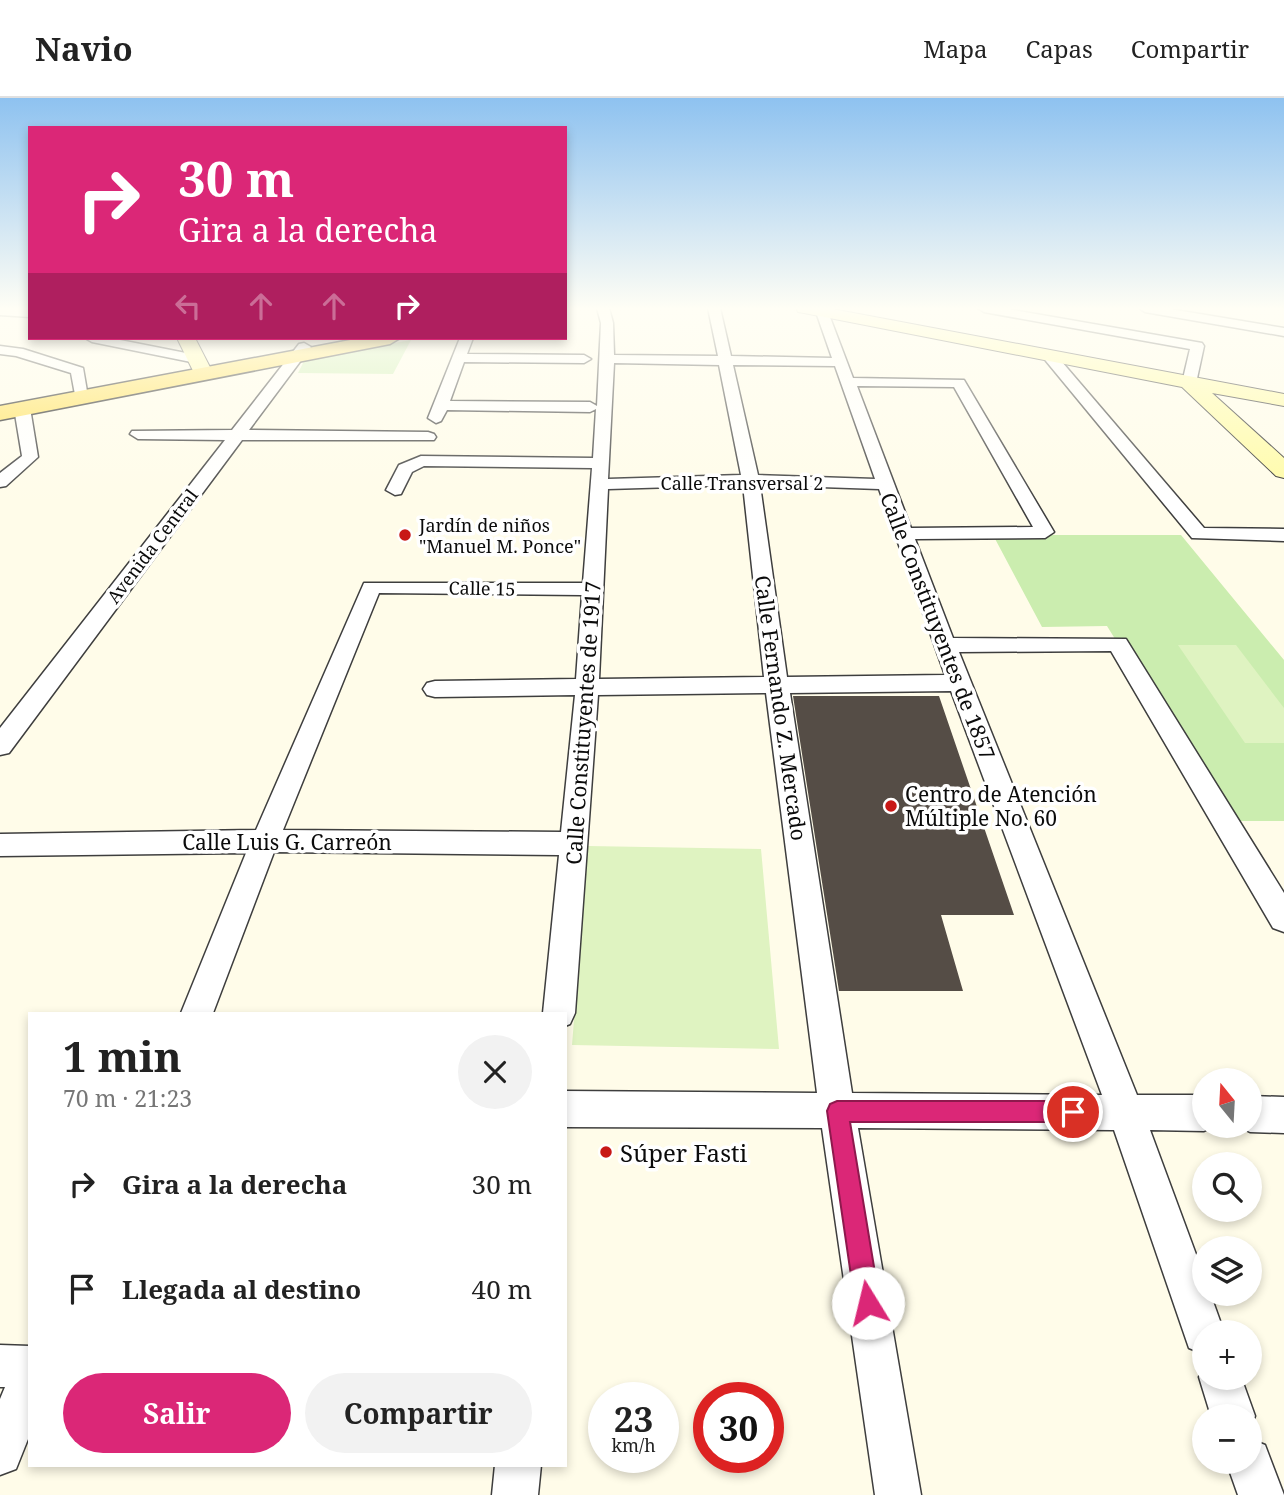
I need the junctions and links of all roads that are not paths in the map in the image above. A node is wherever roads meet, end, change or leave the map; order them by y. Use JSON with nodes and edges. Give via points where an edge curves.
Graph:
{"nodes":[{"id":1,"x":78,"y":373,"type":"edge"},
{"id":2,"x":168,"y":373,"type":"edge"},
{"id":3,"x":284,"y":373,"type":"edge"},
{"id":4,"x":453,"y":373,"type":"edge"},
{"id":5,"x":606,"y":373,"type":"edge"},
{"id":6,"x":727,"y":373,"type":"edge"},
{"id":7,"x":845,"y":373,"type":"edge"},
{"id":8,"x":857,"y":373,"type":"edge"},
{"id":9,"x":1064,"y":373,"type":"edge"},
{"id":10,"x":1135,"y":373,"type":"edge"},
{"id":11,"x":1193,"y":373,"type":"edge"},
{"id":12,"x":1189,"y":383,"type":"junction"},
{"id":13,"x":81,"y":393,"type":"junction"},
{"id":14,"x":1284,"y":398,"type":"edge"},
{"id":15,"x":0,"y":405,"type":"edge"},
{"id":16,"x":441,"y":405,"type":"junction"},
{"id":17,"x":590,"y":407,"type":"dead end"},
{"id":18,"x":22,"y":408,"type":"junction"},
{"id":19,"x":0,"y":412,"type":"edge"},
{"id":20,"x":138,"y":434,"type":"dead end"},
{"id":21,"x":237,"y":434,"type":"junction"},
{"id":22,"x":428,"y":437,"type":"junction"},
{"id":23,"x":421,"y":461,"type":"junction"},
{"id":24,"x":1284,"y":471,"type":"edge"},
{"id":25,"x":600,"y":474,"type":"junction"},
{"id":26,"x":751,"y":480,"type":"junction"},
{"id":27,"x":0,"y":482,"type":"edge"},
{"id":28,"x":884,"y":484,"type":"junction"},
{"id":29,"x":395,"y":491,"type":"dead end"},
{"id":30,"x":903,"y":534,"type":"junction"},
{"id":31,"x":1284,"y":535,"type":"edge"},
{"id":32,"x":593,"y":589,"type":"junction"},
{"id":33,"x":945,"y":645,"type":"junction"},
{"id":34,"x":959,"y":683,"type":"junction"},
{"id":35,"x":777,"y":686,"type":"junction"},
{"id":36,"x":587,"y":687,"type":"junction"},
{"id":37,"x":435,"y":689,"type":"dead end"},
{"id":38,"x":0,"y":746,"type":"edge"},
{"id":39,"x":265,"y":841,"type":"junction"},
{"id":40,"x":574,"y":844,"type":"junction"},
{"id":41,"x":0,"y":845,"type":"edge"},
{"id":42,"x":1284,"y":919,"type":"edge"},
{"id":43,"x":197,"y":1012,"type":"edge"},
{"id":44,"x":559,"y":1012,"type":"edge"},
{"id":45,"x":567,"y":1109,"type":"edge"},
{"id":46,"x":837,"y":1111,"type":"junction"},
{"id":47,"x":1126,"y":1112,"type":"junction"},
{"id":48,"x":1192,"y":1113,"type":"edge"},
{"id":49,"x":1262,"y":1114,"type":"edge"},
{"id":50,"x":1284,"y":1115,"type":"edge"},
{"id":51,"x":1199,"y":1320,"type":"edge"},
{"id":52,"x":0,"y":1366,"type":"edge"},
{"id":53,"x":28,"y":1367,"type":"edge"},
{"id":54,"x":28,"y":1384,"type":"edge"},
{"id":55,"x":0,"y":1453,"type":"edge"},
{"id":56,"x":518,"y":1467,"type":"edge"},
{"id":57,"x":1254,"y":1474,"type":"edge"},
{"id":58,"x":515,"y":1495,"type":"edge"},
{"id":59,"x":898,"y":1495,"type":"edge"},
{"id":60,"x":1261,"y":1495,"type":"edge"}],
"edges":[{"from":1,"to":13,"type":"street"},
{"from":2,"to":13,"type":"main road"},
{"from":3,"to":21,"type":"street","name":"Avenida Central"},
{"from":4,"to":16,"type":"street"},
{"from":5,"to":25,"type":"street","name":"Calle Constituyentes de 1917"},
{"from":6,"to":26,"type":"street","name":"Calle Fernando Z. Mercado"},
{"from":7,"to":28,"type":"street","name":"Calle Constituyentes de 1857"},
{"from":8,"to":30,"type":"street","via":[[959,383],[1045,533]]},
{"from":9,"to":31,"type":"street","via":[[1199,534]]},
{"from":10,"to":12,"type":"main road"},
{"from":11,"to":12,"type":"street"},
{"from":12,"to":14,"type":"main road"},
{"from":12,"to":24,"type":"main road"},
{"from":13,"to":15,"type":"main road"},
{"from":13,"to":18,"type":"main road"},
{"from":16,"to":17,"type":"street"},
{"from":16,"to":22,"type":"street"},
{"from":18,"to":19,"type":"main road"},
{"from":18,"to":27,"type":"street","via":[[30,457]]},
{"from":20,"to":21,"type":"street"},
{"from":21,"to":22,"type":"street"},
{"from":21,"to":38,"type":"street","name":"Avenida Central"},
{"from":22,"to":23,"type":"street"},
{"from":23,"to":25,"type":"street"},
{"from":23,"to":29,"type":"street","via":[[405,469]]},
{"from":25,"to":26,"type":"street","name":"Calle Transversal 2"},
{"from":25,"to":32,"type":"street","name":"Calle Constituyentes de 1917"},
{"from":26,"to":28,"type":"street","name":"Calle Transversal 2"},
{"from":26,"to":35,"type":"street","name":"Calle Fernando Z. Mercado"},
{"from":28,"to":30,"type":"street","name":"Calle Constituyentes de 1857"},
{"from":30,"to":33,"type":"street","name":"Calle Constituyentes de 1857"},
{"from":32,"to":36,"type":"street","name":"Calle Constituyentes de 1917"},
{"from":32,"to":39,"type":"street","name":"Calle 15","via":[[371,587]]},
{"from":33,"to":34,"type":"street","name":"Calle Constituyentes de 1857"},
{"from":33,"to":42,"type":"street","via":[[1118,644]]},
{"from":34,"to":35,"type":"street"},
{"from":34,"to":47,"type":"street","name":"Calle Constituyentes de 1857"},
{"from":35,"to":36,"type":"street"},
{"from":35,"to":46,"type":"street","name":"Calle Fernando Z. Mercado"},
{"from":36,"to":37,"type":"street"},
{"from":36,"to":40,"type":"street","name":"Calle Constituyentes de 1917"},
{"from":39,"to":40,"type":"street","name":"Calle Luis G. Carreón"},
{"from":39,"to":41,"type":"street","name":"Calle Luis G. Carreón"},
{"from":39,"to":43,"type":"street"},
{"from":40,"to":44,"type":"street","name":"Calle Constituyentes de 1917"},
{"from":45,"to":46,"type":"street"},
{"from":46,"to":47,"type":"street"},
{"from":46,"to":59,"type":"street","name":"Calle Fernando Z. Mercado"},
{"from":47,"to":48,"type":"street"},
{"from":47,"to":51,"type":"street","name":"Calle Constituyentes de 1857"},
{"from":49,"to":50,"type":"street"},
{"from":52,"to":53,"type":"street"},
{"from":54,"to":55,"type":"street"},
{"from":56,"to":58,"type":"street"},
{"from":57,"to":60,"type":"street"}]}
